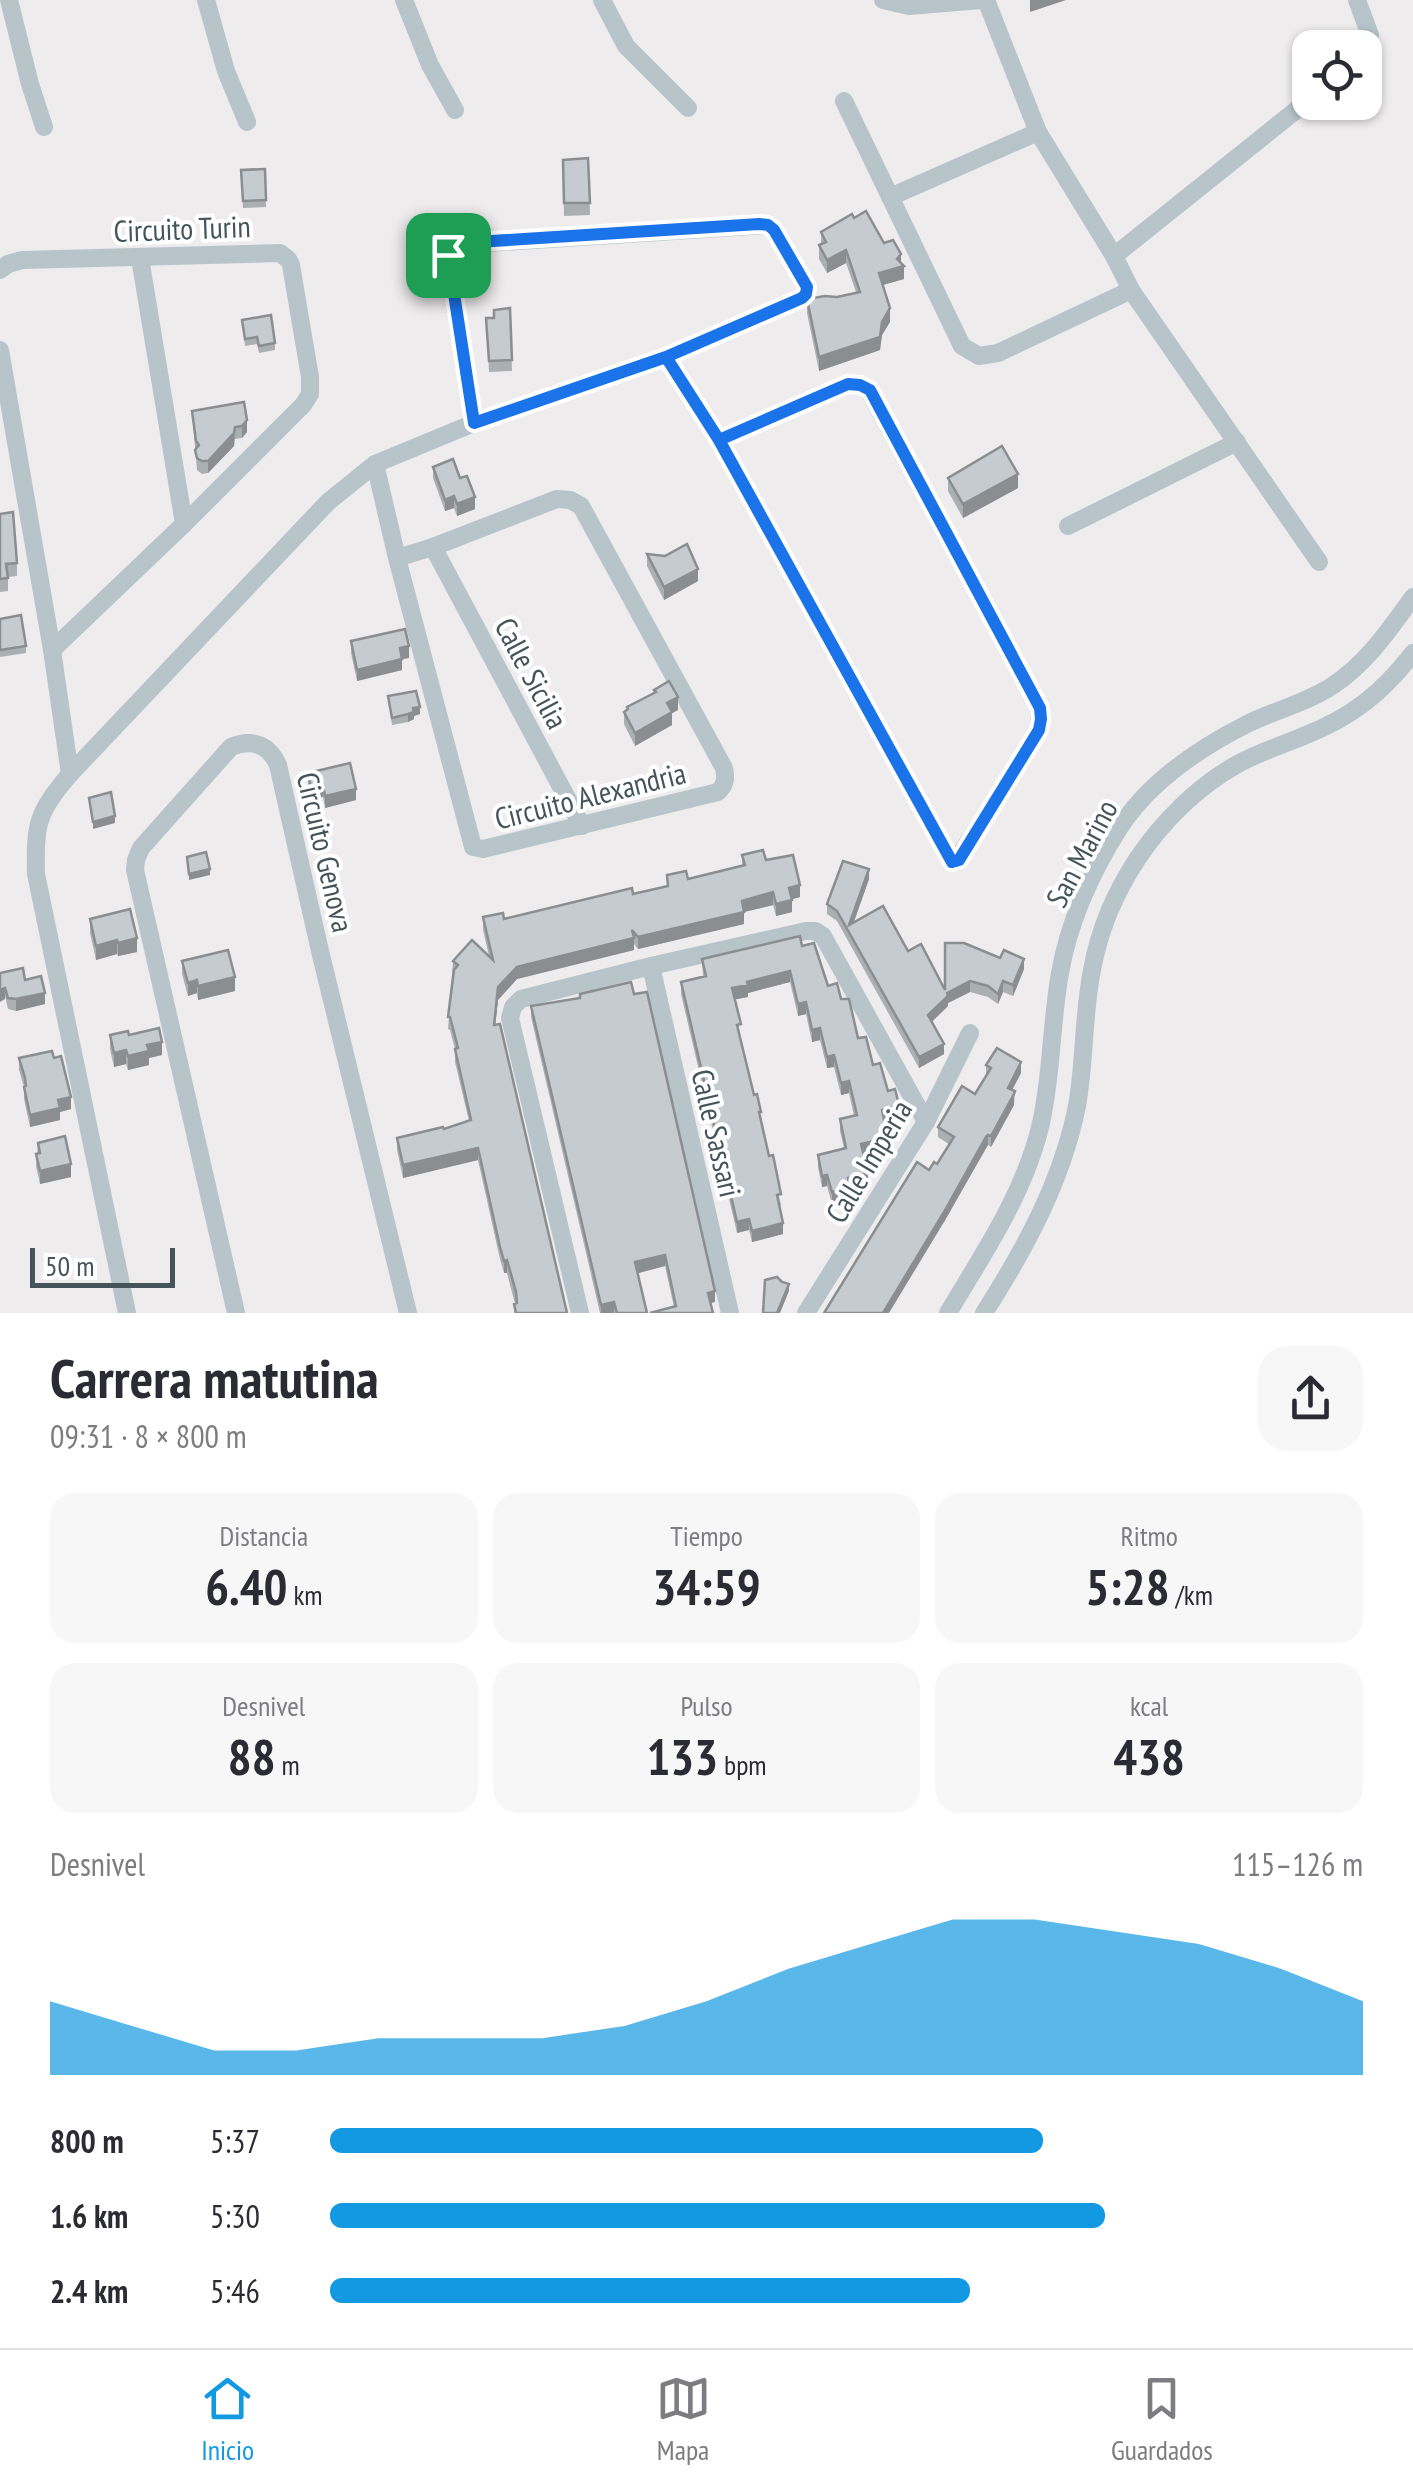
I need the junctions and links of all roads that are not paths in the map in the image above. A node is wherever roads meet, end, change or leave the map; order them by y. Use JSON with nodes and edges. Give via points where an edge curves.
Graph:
{"nodes":[{"id":1,"x":10,"y":0,"type":"edge"},
{"id":2,"x":206,"y":0,"type":"edge"},
{"id":3,"x":404,"y":0,"type":"edge"},
{"id":4,"x":602,"y":0,"type":"edge"},
{"id":5,"x":883,"y":0,"type":"edge"},
{"id":6,"x":984,"y":0,"type":"edge"},
{"id":7,"x":1357,"y":0,"type":"edge"},
{"id":8,"x":1365,"y":30,"type":"edge"},
{"id":9,"x":844,"y":102,"type":"dead end"},
{"id":10,"x":688,"y":108,"type":"dead end"},
{"id":11,"x":454,"y":110,"type":"dead end"},
{"id":12,"x":1292,"y":113,"type":"edge"},
{"id":13,"x":247,"y":122,"type":"dead end"},
{"id":14,"x":44,"y":128,"type":"dead end"},
{"id":15,"x":1038,"y":132,"type":"junction"},
{"id":16,"x":890,"y":197,"type":"junction"},
{"id":17,"x":1114,"y":256,"type":"junction"},
{"id":18,"x":140,"y":258,"type":"junction"},
{"id":19,"x":0,"y":270,"type":"edge"},
{"id":20,"x":1131,"y":290,"type":"junction"},
{"id":21,"x":0,"y":350,"type":"edge"},
{"id":22,"x":666,"y":357,"type":"junction"},
{"id":23,"x":474,"y":423,"type":"junction"},
{"id":24,"x":719,"y":440,"type":"junction"},
{"id":25,"x":1237,"y":442,"type":"junction"},
{"id":26,"x":375,"y":464,"type":"junction"},
{"id":27,"x":184,"y":524,"type":"junction"},
{"id":28,"x":1068,"y":526,"type":"dead end"},
{"id":29,"x":434,"y":547,"type":"junction"},
{"id":30,"x":397,"y":558,"type":"junction"},
{"id":31,"x":1319,"y":562,"type":"dead end"},
{"id":32,"x":1413,"y":597,"type":"edge"},
{"id":33,"x":52,"y":650,"type":"junction"},
{"id":34,"x":1413,"y":653,"type":"edge"},
{"id":35,"x":70,"y":774,"type":"junction"},
{"id":36,"x":582,"y":826,"type":"junction"},
{"id":37,"x":651,"y":966,"type":"junction"},
{"id":38,"x":970,"y":1033,"type":"dead end"},
{"id":39,"x":926,"y":1122,"type":"junction"},
{"id":40,"x":128,"y":1313,"type":"edge"},
{"id":41,"x":236,"y":1313,"type":"edge"},
{"id":42,"x":408,"y":1313,"type":"edge"},
{"id":43,"x":580,"y":1313,"type":"edge"},
{"id":44,"x":730,"y":1313,"type":"edge"},
{"id":45,"x":806,"y":1313,"type":"edge"},
{"id":46,"x":948,"y":1313,"type":"edge"},
{"id":47,"x":984,"y":1313,"type":"edge"}],
"edges":[{"from":1,"to":14,"type":"street"},
{"from":2,"to":13,"type":"street"},
{"from":3,"to":11,"type":"street"},
{"from":4,"to":10,"type":"street","via":[[626,46]]},
{"from":5,"to":6,"type":"street","via":[[909,6]]},
{"from":6,"to":15,"type":"street"},
{"from":7,"to":8,"type":"street"},
{"from":9,"to":16,"type":"street"},
{"from":12,"to":17,"type":"street"},
{"from":15,"to":16,"type":"street"},
{"from":15,"to":17,"type":"street"},
{"from":16,"to":20,"type":"street","via":[[962,346],[979,356]]},
{"from":17,"to":20,"type":"street"},
{"from":18,"to":19,"type":"street","name":"Circuito Turin","via":[[22,260]]},
{"from":18,"to":27,"type":"street"},
{"from":18,"to":27,"type":"street","name":"Circuito Turin","via":[[285,255],[310,377],[304,405]]},
{"from":20,"to":25,"type":"street"},
{"from":21,"to":33,"type":"street"},
{"from":22,"to":23,"type":"street"},
{"from":22,"to":23,"type":"street","via":[[806,294],[768,225],[461,243],[451,249],[448,264]]},
{"from":22,"to":24,"type":"street"},
{"from":23,"to":26,"type":"street"},
{"from":24,"to":24,"type":"street","via":[[952,862],[956,862],[1039,730],[1040,708],[870,390],[848,384]]},
{"from":25,"to":28,"type":"street"},
{"from":25,"to":31,"type":"street"},
{"from":26,"to":30,"type":"street","name":"Circuito Alexandria"},
{"from":26,"to":35,"type":"street","via":[[328,502]]},
{"from":27,"to":33,"type":"street"},
{"from":29,"to":30,"type":"street"},
{"from":29,"to":36,"type":"street","name":"Calle Sicilia"},
{"from":29,"to":36,"type":"street","name":"Circuito Alexandria","via":[[557,500],[581,506],[724,768],[718,792]]},
{"from":30,"to":36,"type":"street","name":"Circuito Alexandria","via":[[473,847]]},
{"from":32,"to":46,"type":"street","name":"San Marino","via":[[1352,671],[1207,746],[1164,778],[1121,826],[1067,940],[1031,1157],[1012,1204]]},
{"from":33,"to":35,"type":"street"},
{"from":34,"to":47,"type":"street","name":"San Marino","via":[[1355,710],[1234,766],[1193,796],[1139,857],[1098,943],[1077,1106],[1056,1181]]},
{"from":35,"to":40,"type":"street","via":[[47,802],[35,833],[36,874]]},
{"from":37,"to":39,"type":"street","via":[[815,930]]},
{"from":37,"to":43,"type":"street","via":[[521,1000],[510,1018]]},
{"from":37,"to":44,"type":"street","name":"Calle Sassari"},
{"from":38,"to":39,"type":"street","name":"Calle Imperia"},
{"from":39,"to":45,"type":"street","name":"Calle Imperia"},
{"from":41,"to":42,"type":"street","name":"Circuito Genova","via":[[135,870],[141,848],[243,742],[265,747],[278,765]]}]}
